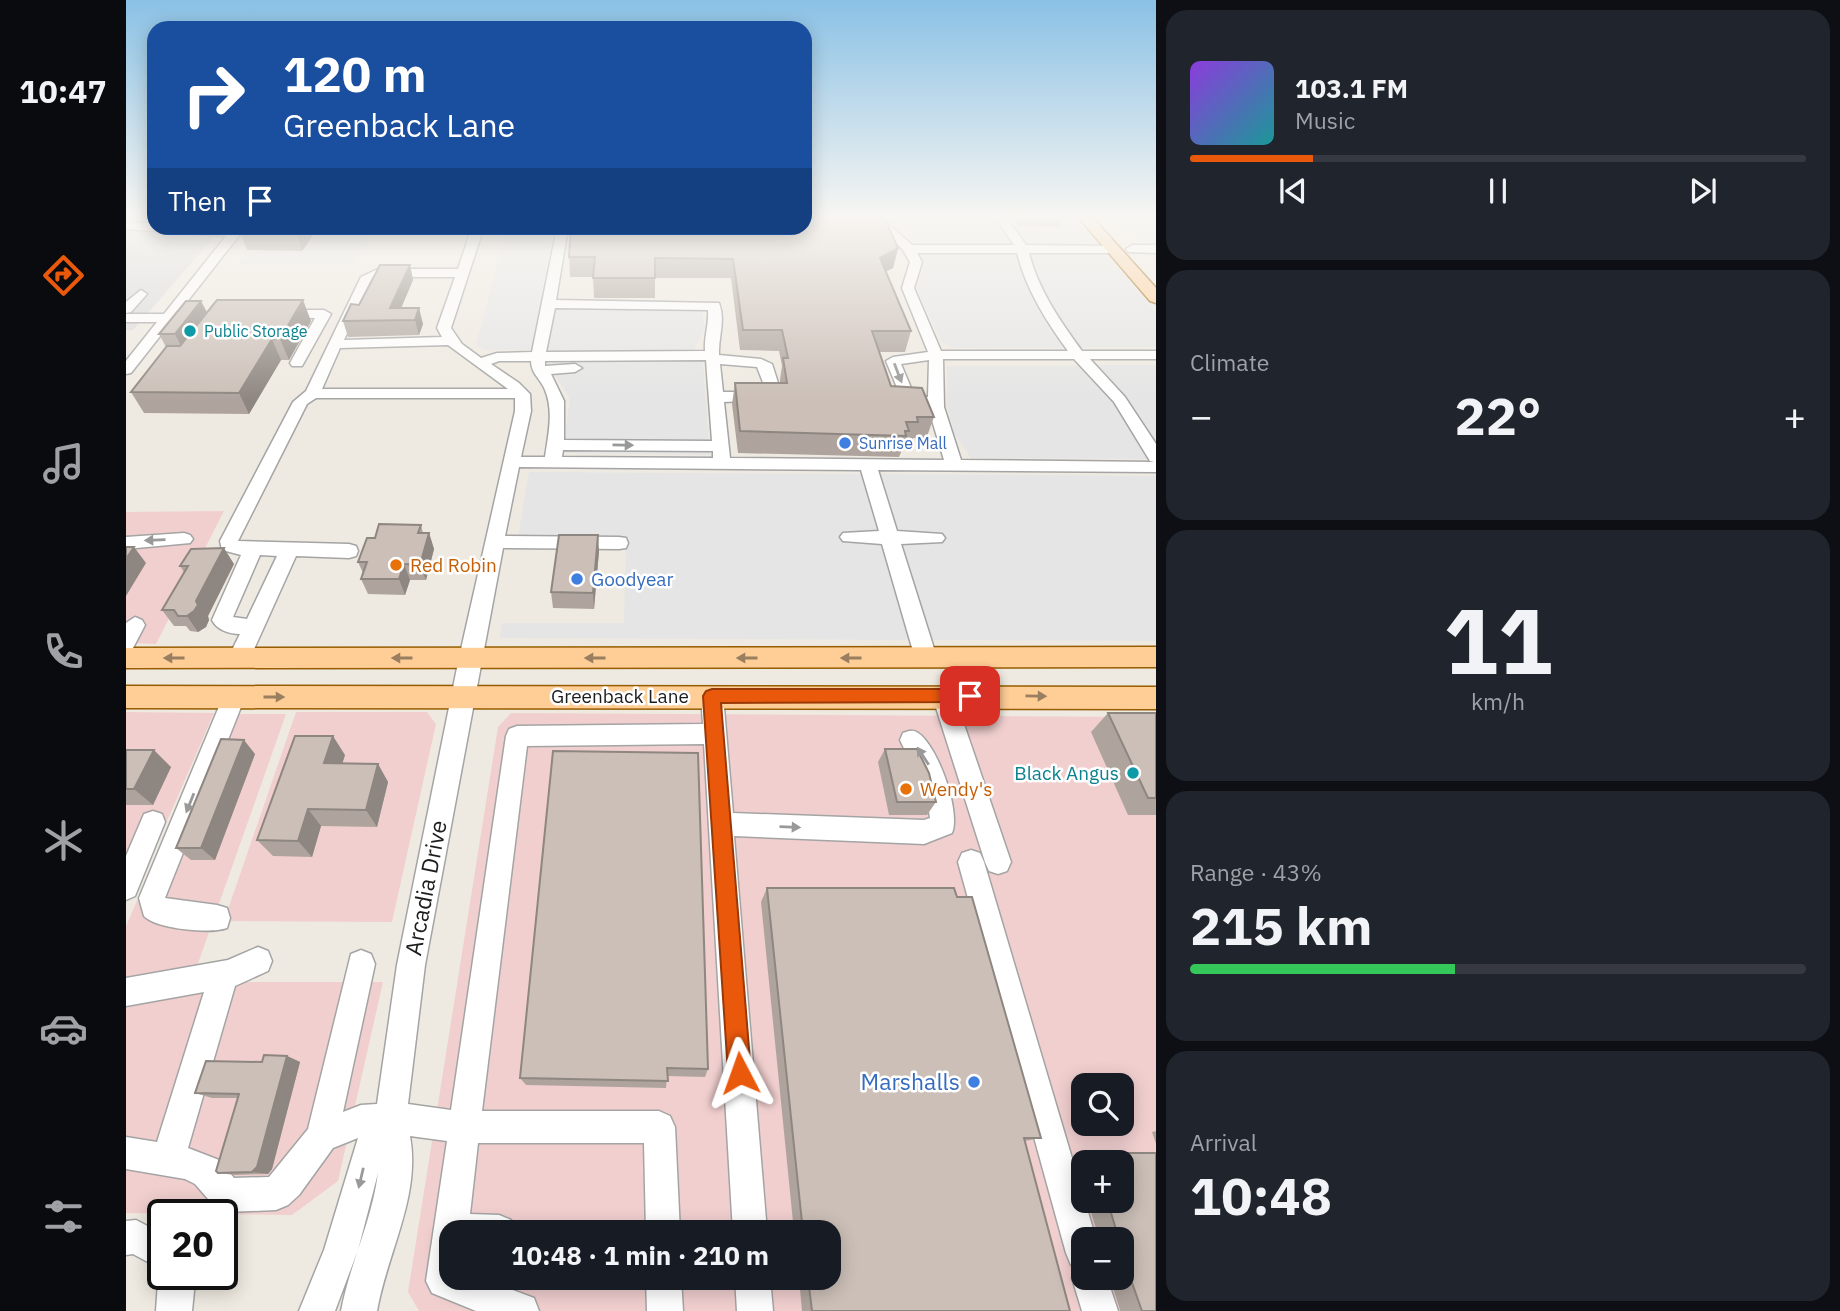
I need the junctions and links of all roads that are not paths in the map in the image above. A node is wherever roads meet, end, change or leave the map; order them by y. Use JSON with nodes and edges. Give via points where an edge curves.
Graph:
{"nodes":[{"id":1,"x":198,"y":279,"type":"edge"},
{"id":2,"x":366,"y":279,"type":"edge"},
{"id":3,"x":460,"y":279,"type":"edge"},
{"id":4,"x":554,"y":279,"type":"edge"},
{"id":5,"x":911,"y":279,"type":"edge"},
{"id":6,"x":1031,"y":279,"type":"edge"},
{"id":7,"x":1139,"y":279,"type":"edge"},
{"id":8,"x":141,"y":294,"type":"dead end"},
{"id":9,"x":1156,"y":298,"type":"edge"},
{"id":10,"x":549,"y":304,"type":"junction"},
{"id":11,"x":126,"y":309,"type":"edge"},
{"id":12,"x":272,"y":314,"type":"edge"},
{"id":13,"x":126,"y":318,"type":"edge"},
{"id":14,"x":167,"y":318,"type":"junction"},
{"id":15,"x":452,"y":341,"type":"junction"},
{"id":16,"x":335,"y":344,"type":"junction"},
{"id":17,"x":936,"y":355,"type":"junction"},
{"id":18,"x":1078,"y":355,"type":"junction"},
{"id":19,"x":1156,"y":355,"type":"edge"},
{"id":20,"x":538,"y":357,"type":"junction"},
{"id":21,"x":712,"y":361,"type":"junction"},
{"id":22,"x":297,"y":363,"type":"dead end"},
{"id":23,"x":482,"y":363,"type":"junction"},
{"id":24,"x":126,"y":370,"type":"edge"},
{"id":25,"x":542,"y":373,"type":"junction"},
{"id":26,"x":312,"y":393,"type":"junction"},
{"id":27,"x":522,"y":394,"type":"junction"},
{"id":28,"x":716,"y":397,"type":"junction"},
{"id":29,"x":935,"y":403,"type":"junction"},
{"id":30,"x":554,"y":453,"type":"junction"},
{"id":31,"x":721,"y":454,"type":"junction"},
{"id":32,"x":1156,"y":457,"type":"edge"},
{"id":33,"x":513,"y":462,"type":"junction"},
{"id":34,"x":868,"y":466,"type":"junction"},
{"id":35,"x":954,"y":466,"type":"junction"},
{"id":36,"x":1156,"y":467,"type":"edge"},
{"id":37,"x":849,"y":537,"type":"dead end"},
{"id":38,"x":889,"y":537,"type":"junction"},
{"id":39,"x":936,"y":538,"type":"dead end"},
{"id":40,"x":184,"y":539,"type":"dead end"},
{"id":41,"x":495,"y":542,"type":"junction"},
{"id":42,"x":126,"y":543,"type":"edge"},
{"id":43,"x":619,"y":543,"type":"dead end"},
{"id":44,"x":253,"y":549,"type":"junction"},
{"id":45,"x":289,"y":550,"type":"junction"},
{"id":46,"x":349,"y":551,"type":"dead end"},
{"id":47,"x":253,"y":627,"type":"junction"},
{"id":48,"x":129,"y":639,"type":"edge"},
{"id":49,"x":239,"y":657,"type":"junction"},
{"id":50,"x":1156,"y":657,"type":"edge"},
{"id":51,"x":470,"y":658,"type":"junction"},
{"id":52,"x":887,"y":658,"type":"junction"},
{"id":53,"x":926,"y":658,"type":"junction"},
{"id":54,"x":979,"y":658,"type":"junction"},
{"id":55,"x":943,"y":695,"type":"junction"},
{"id":56,"x":126,"y":696,"type":"edge"},
{"id":57,"x":463,"y":696,"type":"junction"},
{"id":58,"x":712,"y":696,"type":"junction"},
{"id":59,"x":234,"y":697,"type":"junction"},
{"id":60,"x":1156,"y":698,"type":"edge"},
{"id":61,"x":715,"y":734,"type":"junction"},
{"id":62,"x":911,"y":740,"type":"dead end"},
{"id":63,"x":153,"y":822,"type":"dead end"},
{"id":64,"x":722,"y":824,"type":"junction"},
{"id":65,"x":126,"y":887,"type":"edge"},
{"id":66,"x":217,"y":918,"type":"dead end"},
{"id":67,"x":258,"y":961,"type":"dead end"},
{"id":68,"x":361,"y":964,"type":"dead end"},
{"id":69,"x":224,"y":975,"type":"junction"},
{"id":70,"x":126,"y":992,"type":"edge"},
{"id":71,"x":391,"y":1118,"type":"junction"},
{"id":72,"x":464,"y":1127,"type":"junction"},
{"id":73,"x":322,"y":1137,"type":"junction"},
{"id":74,"x":126,"y":1153,"type":"edge"},
{"id":75,"x":168,"y":1160,"type":"junction"},
{"id":76,"x":451,"y":1220,"type":"edge"},
{"id":77,"x":663,"y":1220,"type":"edge"},
{"id":78,"x":749,"y":1220,"type":"edge"},
{"id":79,"x":1076,"y":1227,"type":"edge"},
{"id":80,"x":126,"y":1238,"type":"edge"},
{"id":81,"x":147,"y":1244,"type":"edge"},
{"id":82,"x":176,"y":1290,"type":"edge"},
{"id":83,"x":467,"y":1290,"type":"edge"},
{"id":84,"x":664,"y":1290,"type":"edge"},
{"id":85,"x":754,"y":1290,"type":"edge"},
{"id":86,"x":1094,"y":1290,"type":"edge"},
{"id":87,"x":174,"y":1311,"type":"edge"},
{"id":88,"x":317,"y":1311,"type":"edge"},
{"id":89,"x":359,"y":1311,"type":"edge"},
{"id":90,"x":521,"y":1311,"type":"edge"},
{"id":91,"x":665,"y":1311,"type":"edge"},
{"id":92,"x":755,"y":1311,"type":"edge"},
{"id":93,"x":1100,"y":1311,"type":"edge"}],
"edges":[{"from":1,"to":14,"type":"street"},
{"from":2,"to":16,"type":"street"},
{"from":3,"to":15,"type":"street","via":[[444,328]]},
{"from":4,"to":10,"type":"street"},
{"from":5,"to":17,"type":"street","via":[[908,288]]},
{"from":6,"to":18,"type":"street"},
{"from":7,"to":9,"type":"main road"},
{"from":8,"to":11,"type":"street"},
{"from":10,"to":20,"type":"street"},
{"from":10,"to":21,"type":"street","via":[[713,305]]},
{"from":12,"to":22,"type":"street","via":[[324,314]]},
{"from":13,"to":14,"type":"street"},
{"from":14,"to":24,"type":"street"},
{"from":15,"to":16,"type":"street"},
{"from":15,"to":23,"type":"street"},
{"from":16,"to":26,"type":"street"},
{"from":17,"to":18,"type":"street"},
{"from":17,"to":29,"type":"street"},
{"from":17,"to":29,"type":"street","one_way":true,"via":[[893,361],[908,400]]},
{"from":18,"to":19,"type":"street"},
{"from":18,"to":32,"type":"street","via":[[1120,400]]},
{"from":20,"to":21,"type":"street"},
{"from":20,"to":23,"type":"street","via":[[497,357]]},
{"from":20,"to":25,"type":"street"},
{"from":21,"to":25,"type":"street","via":[[554,368]]},
{"from":21,"to":28,"type":"street"},
{"from":21,"to":28,"type":"street","via":[[761,363],[767,367],[772,386],[760,397]]},
{"from":23,"to":27,"type":"street"},
{"from":25,"to":30,"type":"street","via":[[559,410]]},
{"from":26,"to":27,"type":"street"},
{"from":26,"to":44,"type":"street","via":[[302,402],[229,541],[233,547]]},
{"from":27,"to":33,"type":"street","name":"Arcadia Drive"},
{"from":28,"to":31,"type":"street"},
{"from":29,"to":35,"type":"street"},
{"from":30,"to":31,"type":"street"},
{"from":30,"to":33,"type":"street"},
{"from":31,"to":34,"type":"street"},
{"from":33,"to":41,"type":"street","name":"Arcadia Drive"},
{"from":34,"to":35,"type":"street"},
{"from":34,"to":38,"type":"street"},
{"from":35,"to":36,"type":"street"},
{"from":37,"to":38,"type":"street"},
{"from":38,"to":39,"type":"street"},
{"from":38,"to":53,"type":"street"},
{"from":40,"to":42,"type":"street","one_way":true},
{"from":41,"to":43,"type":"street"},
{"from":41,"to":51,"type":"street","name":"Arcadia Drive"},
{"from":44,"to":45,"type":"street"},
{"from":44,"to":47,"type":"street","via":[[222,620]]},
{"from":45,"to":46,"type":"street"},
{"from":45,"to":47,"type":"street"},
{"from":47,"to":49,"type":"street"},
{"from":49,"to":48,"type":"main road","name":"Greenback Lane","one_way":true},
{"from":51,"to":49,"type":"main road","name":"Greenback Lane","one_way":true},
{"from":50,"to":54,"type":"main road","name":"Greenback Lane"},
{"from":52,"to":51,"type":"main road","name":"Greenback Lane","one_way":true},
{"from":51,"to":57,"type":"street","name":"Arcadia Drive"},
{"from":52,"to":53,"type":"main road","name":"Greenback Lane"},
{"from":52,"to":55,"type":"main road"},
{"from":53,"to":54,"type":"main road","name":"Greenback Lane"},
{"from":54,"to":55,"type":"main road"},
{"from":55,"to":58,"type":"main road","name":"Greenback Lane"},
{"from":55,"to":60,"type":"main road","name":"Greenback Lane","one_way":true},
{"from":55,"to":79,"type":"street"},
{"from":56,"to":59,"type":"main road","name":"Greenback Lane"},
{"from":57,"to":58,"type":"main road","name":"Greenback Lane"},
{"from":59,"to":57,"type":"main road","name":"Greenback Lane","one_way":true},
{"from":57,"to":71,"type":"street","name":"Arcadia Drive","via":[[411,965]]},
{"from":58,"to":61,"type":"street"},
{"from":59,"to":66,"type":"street","one_way":true,"via":[[152,904],[166,914]]},
{"from":61,"to":64,"type":"street"},
{"from":61,"to":72,"type":"street","via":[[517,736]]},
{"from":64,"to":62,"type":"street","one_way":true,"via":[[924,832],[943,825],[928,761]]},
{"from":63,"to":65,"type":"street"},
{"from":64,"to":78,"type":"street"},
{"from":67,"to":69,"type":"street"},
{"from":68,"to":73,"type":"street"},
{"from":69,"to":70,"type":"street"},
{"from":69,"to":75,"type":"street"},
{"from":71,"to":72,"type":"street"},
{"from":71,"to":73,"type":"street","via":[[361,1121]]},
{"from":71,"to":88,"type":"street","name":"Arcadia Drive","one_way":true,"via":[[368,1151],[341,1250]]},
{"from":71,"to":89,"type":"street","name":"Arcadia Drive","via":[[397,1153],[388,1216],[365,1278]]},
{"from":72,"to":76,"type":"street"},
{"from":72,"to":77,"type":"street","via":[[659,1127]]},
{"from":73,"to":75,"type":"street","via":[[288,1183],[275,1193],[228,1195],[206,1172]]},
{"from":74,"to":75,"type":"street"},
{"from":80,"to":81,"type":"street","via":[[136,1237]]},
{"from":82,"to":87,"type":"street"},
{"from":83,"to":90,"type":"street"},
{"from":84,"to":91,"type":"street"},
{"from":85,"to":92,"type":"street"},
{"from":86,"to":93,"type":"street"}]}
